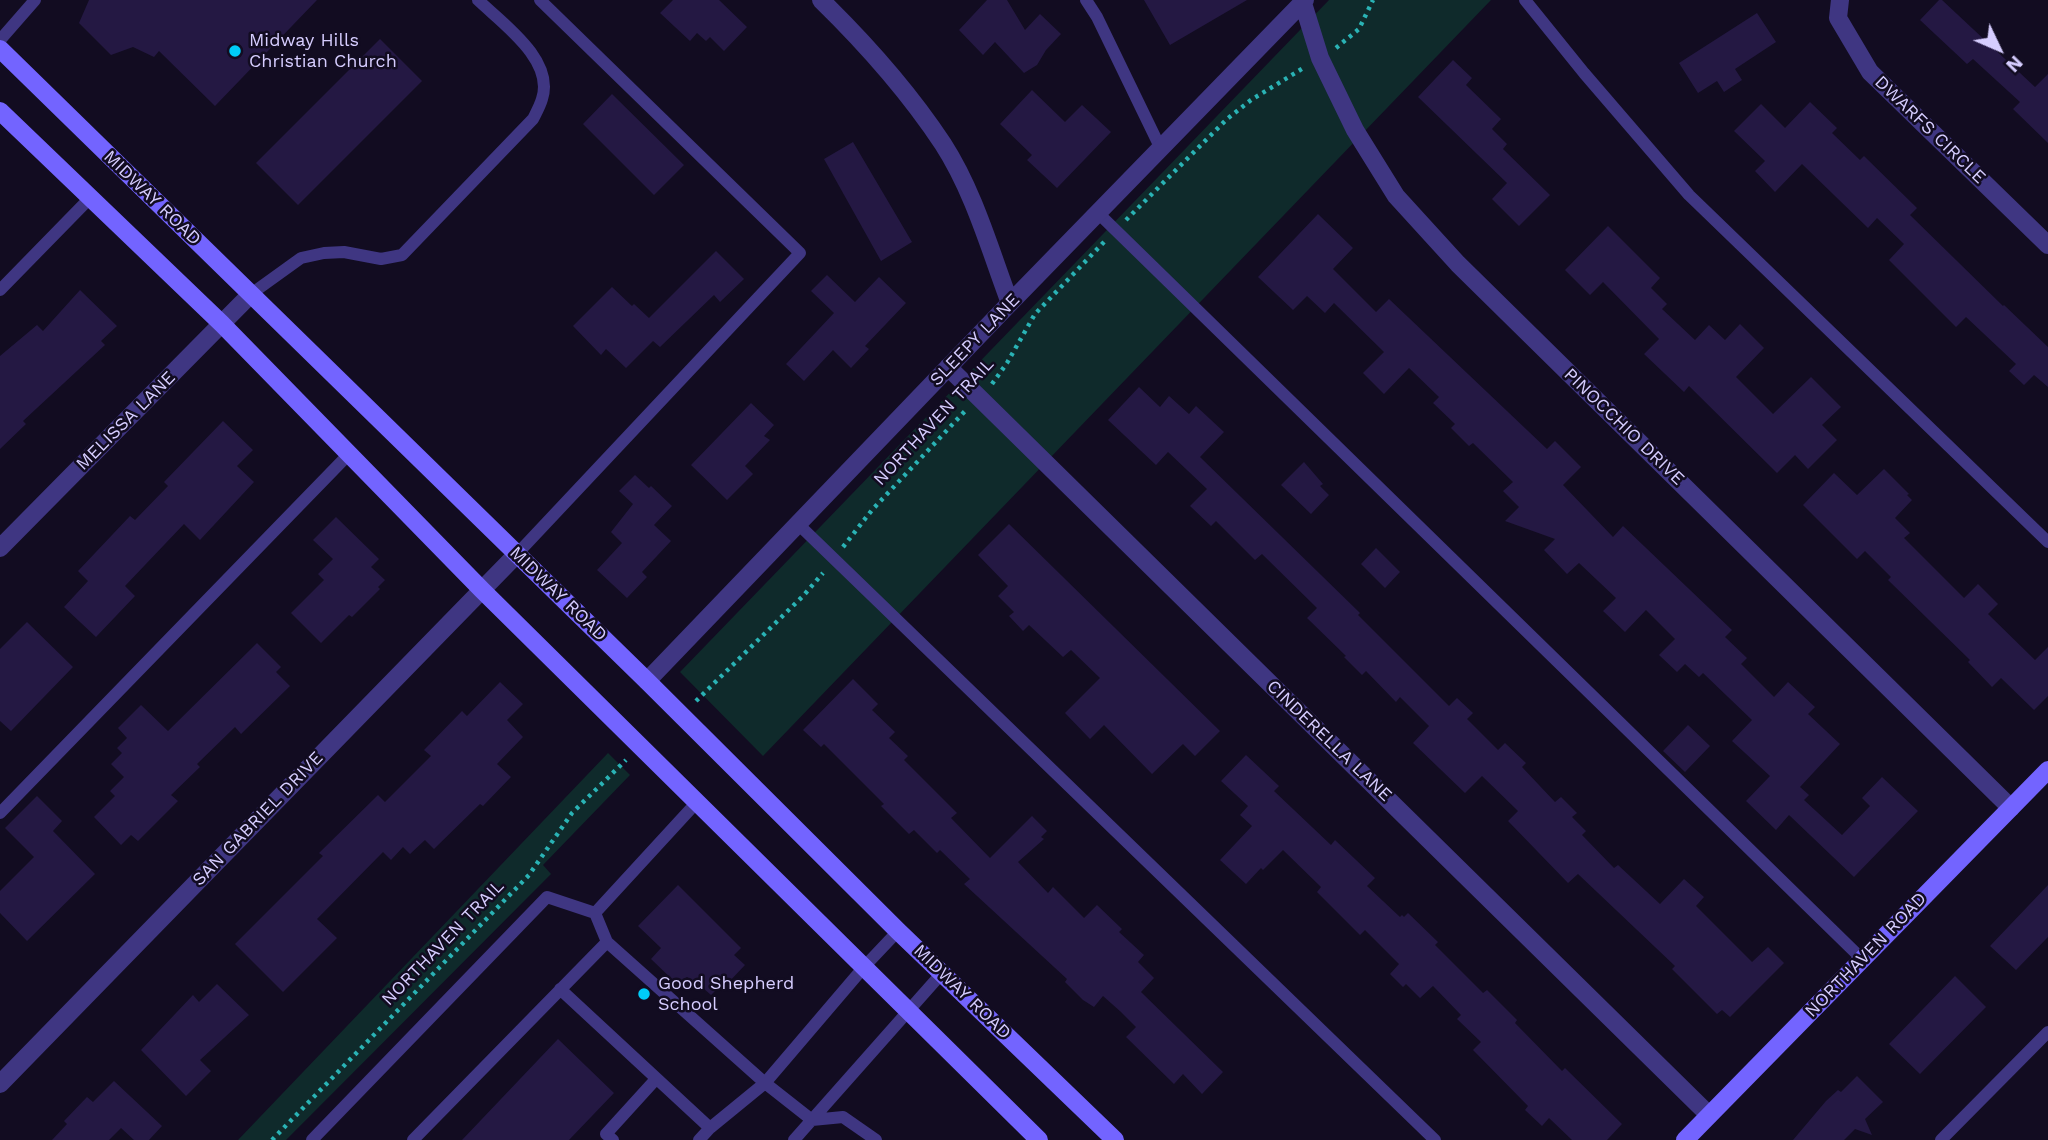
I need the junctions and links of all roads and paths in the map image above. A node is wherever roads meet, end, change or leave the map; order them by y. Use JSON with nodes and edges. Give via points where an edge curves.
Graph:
{"nodes":[{"id":1,"x":35,"y":0,"type":"edge"},
{"id":2,"x":478,"y":0,"type":"edge"},
{"id":3,"x":540,"y":0,"type":"edge"},
{"id":4,"x":821,"y":0,"type":"edge"},
{"id":5,"x":1086,"y":0,"type":"edge"},
{"id":6,"x":1373,"y":0,"type":"edge"},
{"id":7,"x":1525,"y":0,"type":"edge"},
{"id":8,"x":1840,"y":0,"type":"edge"},
{"id":9,"x":1303,"y":1,"type":"edge"},
{"id":10,"x":0,"y":40,"type":"edge"},
{"id":11,"x":0,"y":49,"type":"edge"},
{"id":12,"x":1320,"y":58,"type":"junction"},
{"id":13,"x":0,"y":111,"type":"edge"},
{"id":14,"x":1160,"y":147,"type":"junction"},
{"id":15,"x":90,"y":198,"type":"junction"},
{"id":16,"x":1097,"y":212,"type":"junction"},
{"id":17,"x":1115,"y":231,"type":"junction"},
{"id":18,"x":2048,"y":244,"type":"edge"},
{"id":19,"x":0,"y":290,"type":"edge"},
{"id":20,"x":251,"y":294,"type":"junction"},
{"id":21,"x":1010,"y":303,"type":"junction"},
{"id":22,"x":222,"y":324,"type":"junction"},
{"id":23,"x":948,"y":367,"type":"junction"},
{"id":24,"x":978,"y":397,"type":"junction"},
{"id":25,"x":349,"y":454,"type":"junction"},
{"id":26,"x":798,"y":524,"type":"junction"},
{"id":27,"x":2048,"y":542,"type":"edge"},
{"id":28,"x":0,"y":548,"type":"edge"},
{"id":29,"x":517,"y":554,"type":"junction"},
{"id":30,"x":835,"y":558,"type":"junction"},
{"id":31,"x":482,"y":590,"type":"junction"},
{"id":32,"x":647,"y":681,"type":"junction"},
{"id":33,"x":698,"y":699,"type":"dead end"},
{"id":34,"x":626,"y":759,"type":"dead end"},
{"id":35,"x":2048,"y":770,"type":"edge"},
{"id":36,"x":697,"y":802,"type":"junction"},
{"id":37,"x":2011,"y":808,"type":"junction"},
{"id":38,"x":0,"y":813,"type":"edge"},
{"id":39,"x":594,"y":913,"type":"junction"},
{"id":40,"x":898,"y":931,"type":"junction"},
{"id":41,"x":607,"y":942,"type":"junction"},
{"id":42,"x":1862,"y":959,"type":"junction"},
{"id":43,"x":864,"y":967,"type":"junction"},
{"id":44,"x":942,"y":973,"type":"junction"},
{"id":45,"x":560,"y":989,"type":"junction"},
{"id":46,"x":908,"y":1010,"type":"junction"},
{"id":47,"x":2048,"y":1032,"type":"edge"},
{"id":48,"x":656,"y":1079,"type":"junction"},
{"id":49,"x":765,"y":1083,"type":"junction"},
{"id":50,"x":0,"y":1084,"type":"edge"},
{"id":51,"x":1709,"y":1115,"type":"junction"},
{"id":52,"x":812,"y":1120,"type":"junction"},
{"id":53,"x":710,"y":1128,"type":"junction"},
{"id":54,"x":272,"y":1140,"type":"edge"},
{"id":55,"x":312,"y":1140,"type":"edge"},
{"id":56,"x":413,"y":1140,"type":"edge"},
{"id":57,"x":613,"y":1140,"type":"edge"},
{"id":58,"x":699,"y":1140,"type":"edge"},
{"id":59,"x":793,"y":1140,"type":"edge"},
{"id":60,"x":876,"y":1140,"type":"edge"},
{"id":61,"x":1039,"y":1140,"type":"edge"},
{"id":62,"x":1115,"y":1140,"type":"edge"},
{"id":63,"x":1435,"y":1140,"type":"edge"},
{"id":64,"x":1685,"y":1140,"type":"edge"},
{"id":65,"x":1941,"y":1140,"type":"edge"}],
"edges":[{"from":1,"to":10,"type":"lane"},
{"from":2,"to":20,"type":"lane","via":[[534,54],[542,73],[543,96],[533,119],[402,255],[381,260],[344,252],[300,258]]},
{"from":3,"to":29,"type":"lane","via":[[800,253]]},
{"from":4,"to":21,"type":"street","via":[[899,84],[944,145],[973,202]]},
{"from":5,"to":14,"type":"lane"},
{"from":6,"to":12,"type":"path","name":"NORTHAVEN TRAIL","via":[[1359,29]]},
{"from":7,"to":27,"type":"lane","via":[[1689,195]]},
{"from":8,"to":18,"type":"street","name":"DWARFS CIRCLE","via":[[1838,18],[1870,72]]},
{"from":9,"to":12,"type":"street","name":"PINOCCHIO DRIVE"},
{"from":9,"to":14,"type":"street","name":"SLEEPY LANE"},
{"from":11,"to":20,"type":"main road","name":"MIDWAY ROAD"},
{"from":12,"to":17,"type":"path","name":"NORTHAVEN TRAIL","via":[[1227,119]]},
{"from":12,"to":37,"type":"street","name":"PINOCCHIO DRIVE","via":[[1355,130],[1396,196],[1458,264]]},
{"from":13,"to":15,"type":"main road"},
{"from":14,"to":16,"type":"street","name":"SLEEPY LANE"},
{"from":15,"to":19,"type":"lane"},
{"from":15,"to":22,"type":"main road"},
{"from":16,"to":17,"type":"lane"},
{"from":16,"to":21,"type":"street","name":"SLEEPY LANE"},
{"from":17,"to":24,"type":"path","name":"NORTHAVEN TRAIL","via":[[1035,314],[1007,363]]},
{"from":17,"to":42,"type":"lane"},
{"from":20,"to":22,"type":"street","name":"MELISSA LANE"},
{"from":20,"to":29,"type":"main road","name":"MIDWAY ROAD"},
{"from":21,"to":23,"type":"street","name":"SLEEPY LANE"},
{"from":22,"to":25,"type":"main road"},
{"from":22,"to":28,"type":"street","name":"MELISSA LANE"},
{"from":23,"to":24,"type":"street","name":"CINDERELLA LANE"},
{"from":23,"to":26,"type":"street","name":"SLEEPY LANE"},
{"from":24,"to":30,"type":"path","name":"NORTHAVEN TRAIL","via":[[872,510]]},
{"from":24,"to":51,"type":"street","name":"CINDERELLA LANE"},
{"from":25,"to":31,"type":"main road"},
{"from":25,"to":38,"type":"lane"},
{"from":26,"to":30,"type":"lane"},
{"from":26,"to":32,"type":"street","name":"SLEEPY LANE"},
{"from":29,"to":31,"type":"street","name":"SAN GABRIEL DRIVE"},
{"from":29,"to":32,"type":"main road","name":"MIDWAY ROAD"},
{"from":30,"to":33,"type":"path","name":"NORTHAVEN TRAIL","via":[[804,595]]},
{"from":30,"to":63,"type":"lane"},
{"from":31,"to":36,"type":"main road"},
{"from":31,"to":50,"type":"street","name":"SAN GABRIEL DRIVE"},
{"from":32,"to":40,"type":"main road","name":"MIDWAY ROAD"},
{"from":34,"to":54,"type":"path","name":"NORTHAVEN TRAIL","via":[[572,813],[529,875]]},
{"from":35,"to":37,"type":"main road","name":"NORTHAVEN ROAD"},
{"from":36,"to":39,"type":"lane"},
{"from":36,"to":43,"type":"main road"},
{"from":37,"to":42,"type":"main road","name":"NORTHAVEN ROAD"},
{"from":39,"to":41,"type":"lane"},
{"from":39,"to":55,"type":"lane","via":[[547,897]]},
{"from":40,"to":43,"type":"lane"},
{"from":40,"to":44,"type":"main road","name":"MIDWAY ROAD"},
{"from":41,"to":45,"type":"lane"},
{"from":41,"to":49,"type":"lane"},
{"from":42,"to":51,"type":"main road","name":"NORTHAVEN ROAD"},
{"from":43,"to":46,"type":"main road"},
{"from":43,"to":49,"type":"lane"},
{"from":44,"to":46,"type":"lane"},
{"from":44,"to":62,"type":"main road","name":"MIDWAY ROAD"},
{"from":45,"to":48,"type":"lane"},
{"from":45,"to":56,"type":"lane"},
{"from":46,"to":52,"type":"lane"},
{"from":46,"to":61,"type":"main road"},
{"from":47,"to":65,"type":"lane"},
{"from":48,"to":53,"type":"lane"},
{"from":48,"to":57,"type":"lane","via":[[606,1134]]},
{"from":49,"to":52,"type":"lane"},
{"from":49,"to":53,"type":"lane"},
{"from":51,"to":64,"type":"main road","name":"NORTHAVEN ROAD"},
{"from":52,"to":59,"type":"lane"},
{"from":52,"to":60,"type":"lane","via":[[843,1117]]},
{"from":53,"to":58,"type":"lane"}]}
